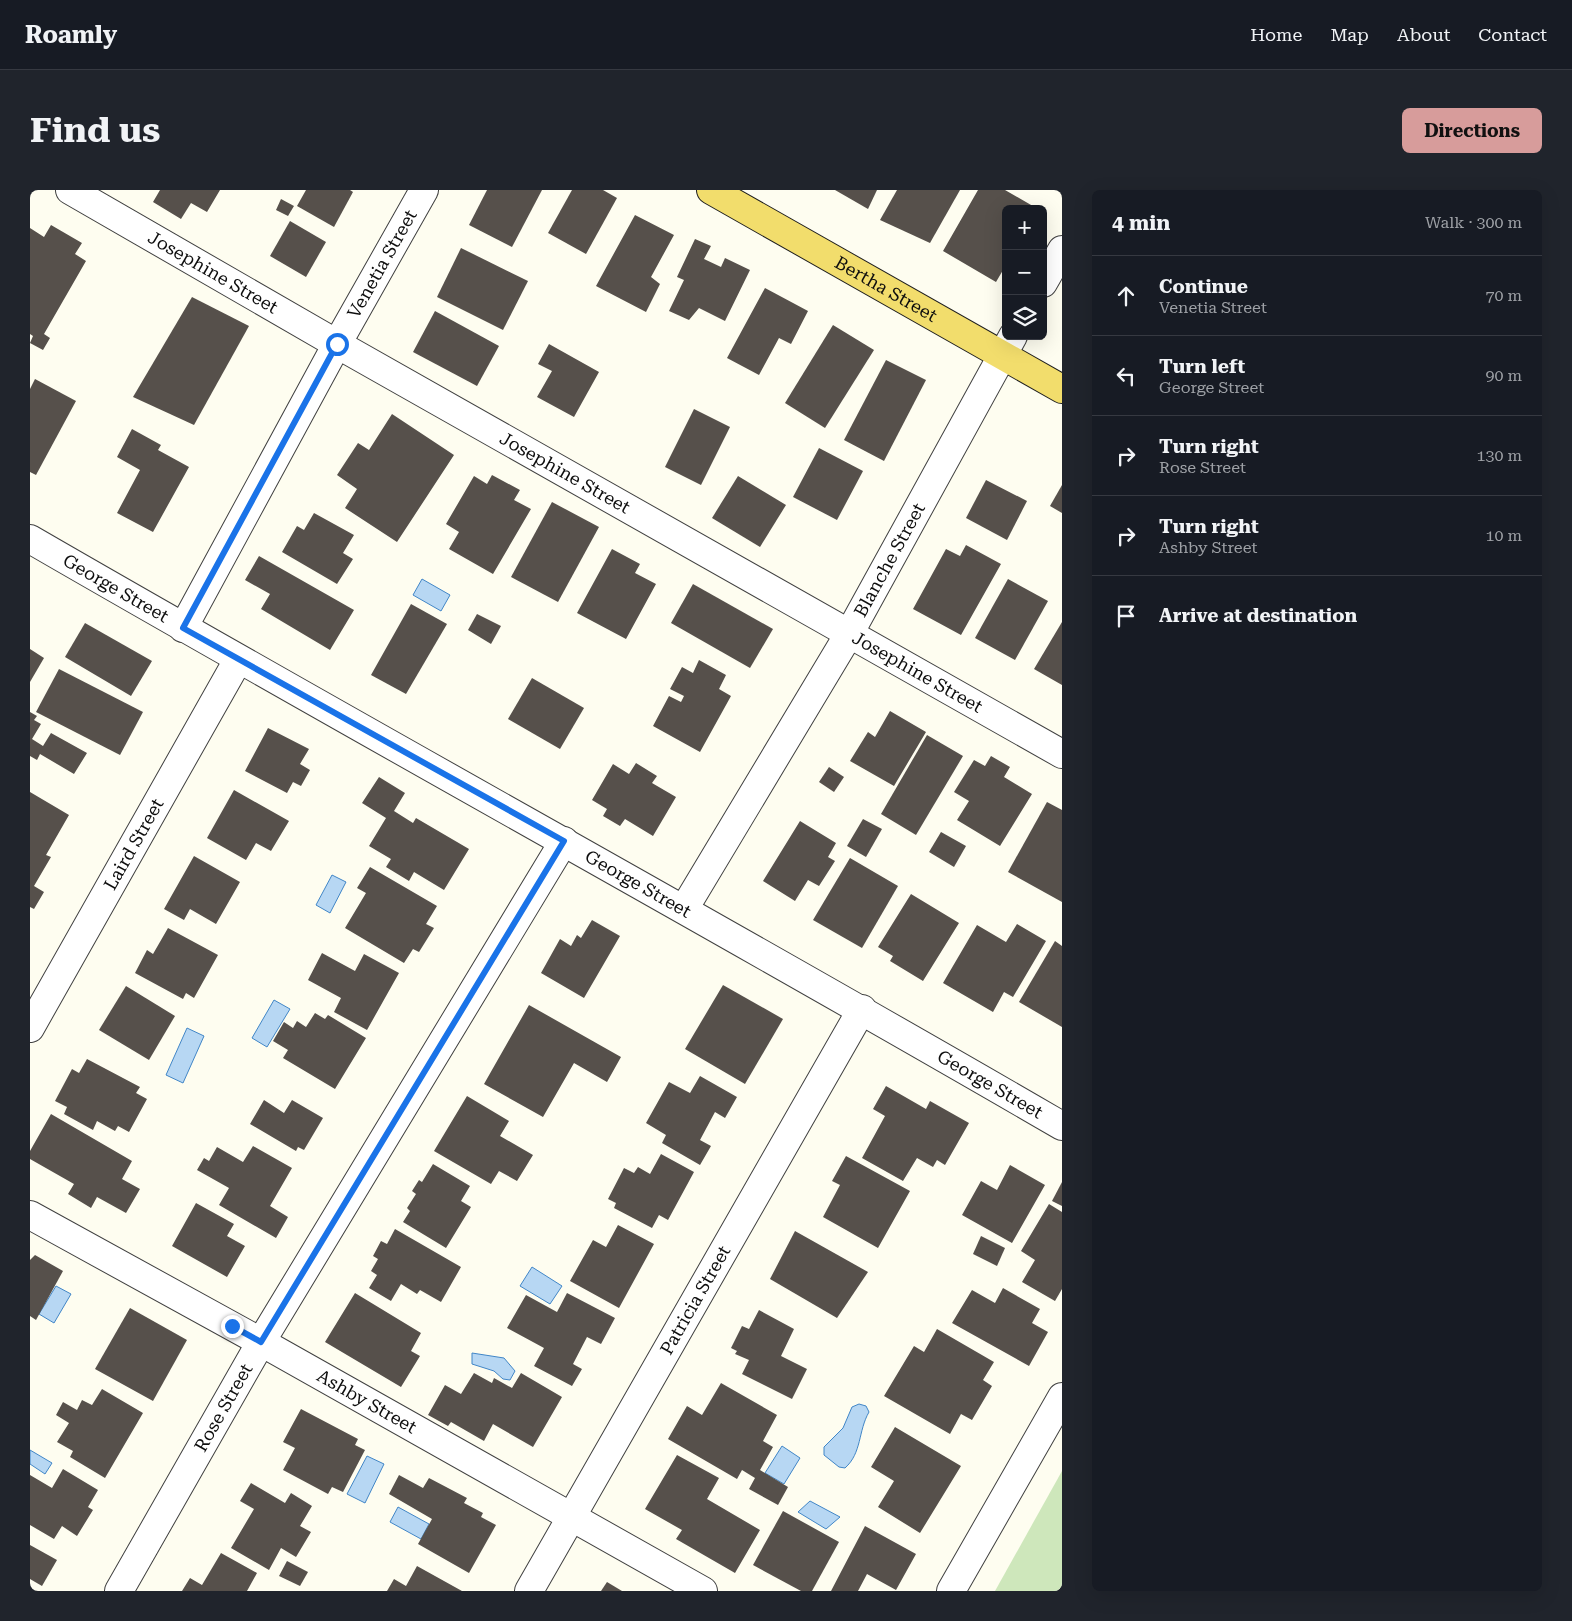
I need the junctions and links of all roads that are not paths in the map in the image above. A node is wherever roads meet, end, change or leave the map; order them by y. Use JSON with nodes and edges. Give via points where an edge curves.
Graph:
{"nodes":[{"id":1,"x":70,"y":190,"type":"edge"},
{"id":2,"x":424,"y":190,"type":"edge"},
{"id":3,"x":711,"y":190,"type":"edge"},
{"id":4,"x":1062,"y":250,"type":"edge"},
{"id":5,"x":1047,"y":276,"type":"edge"},
{"id":6,"x":337,"y":344,"type":"junction"},
{"id":7,"x":1007,"y":346,"type":"edge"},
{"id":8,"x":1062,"y":389,"type":"edge"},
{"id":9,"x":30,"y":539,"type":"edge"},
{"id":10,"x":183,"y":628,"type":"junction"},
{"id":11,"x":848,"y":634,"type":"junction"},
{"id":12,"x":238,"y":660,"type":"junction"},
{"id":13,"x":1062,"y":754,"type":"edge"},
{"id":14,"x":564,"y":841,"type":"junction"},
{"id":15,"x":684,"y":909,"type":"junction"},
{"id":16,"x":862,"y":1009,"type":"junction"},
{"id":17,"x":30,"y":1028,"type":"edge"},
{"id":18,"x":1062,"y":1126,"type":"edge"},
{"id":19,"x":30,"y":1215,"type":"edge"},
{"id":20,"x":261,"y":1342,"type":"junction"},
{"id":21,"x":1062,"y":1397,"type":"edge"},
{"id":22,"x":572,"y":1518,"type":"junction"},
{"id":23,"x":119,"y":1591,"type":"edge"},
{"id":24,"x":529,"y":1591,"type":"edge"},
{"id":25,"x":703,"y":1591,"type":"edge"},
{"id":26,"x":951,"y":1591,"type":"edge"}],
"edges":[{"from":1,"to":6,"type":"street","name":"Josephine Street"},
{"from":2,"to":6,"type":"street","name":"Venetia Street"},
{"from":3,"to":7,"type":"main road","name":"Bertha Street"},
{"from":4,"to":5,"type":"street"},
{"from":6,"to":10,"type":"street","name":"Venetia Street"},
{"from":6,"to":11,"type":"street","name":"Josephine Street"},
{"from":7,"to":8,"type":"main road","name":"Bertha Street"},
{"from":7,"to":11,"type":"street","name":"Blanche Street"},
{"from":9,"to":10,"type":"street","name":"George Street"},
{"from":10,"to":12,"type":"street","name":"George Street"},
{"from":11,"to":13,"type":"street","name":"Josephine Street"},
{"from":11,"to":15,"type":"street","name":"Blanche Street"},
{"from":12,"to":14,"type":"street","name":"George Street"},
{"from":12,"to":17,"type":"street","name":"Laird Street"},
{"from":14,"to":15,"type":"street","name":"George Street"},
{"from":14,"to":20,"type":"street","name":"Rose Street"},
{"from":15,"to":16,"type":"street","name":"George Street"},
{"from":16,"to":18,"type":"street","name":"George Street"},
{"from":16,"to":22,"type":"street","name":"Patricia Street"},
{"from":19,"to":20,"type":"street","name":"Ashby Street"},
{"from":20,"to":22,"type":"street","name":"Ashby Street"},
{"from":20,"to":23,"type":"street","name":"Rose Street"},
{"from":21,"to":26,"type":"street"},
{"from":22,"to":24,"type":"street","name":"Patricia Street"},
{"from":22,"to":25,"type":"street","name":"Ashby Street"}]}
